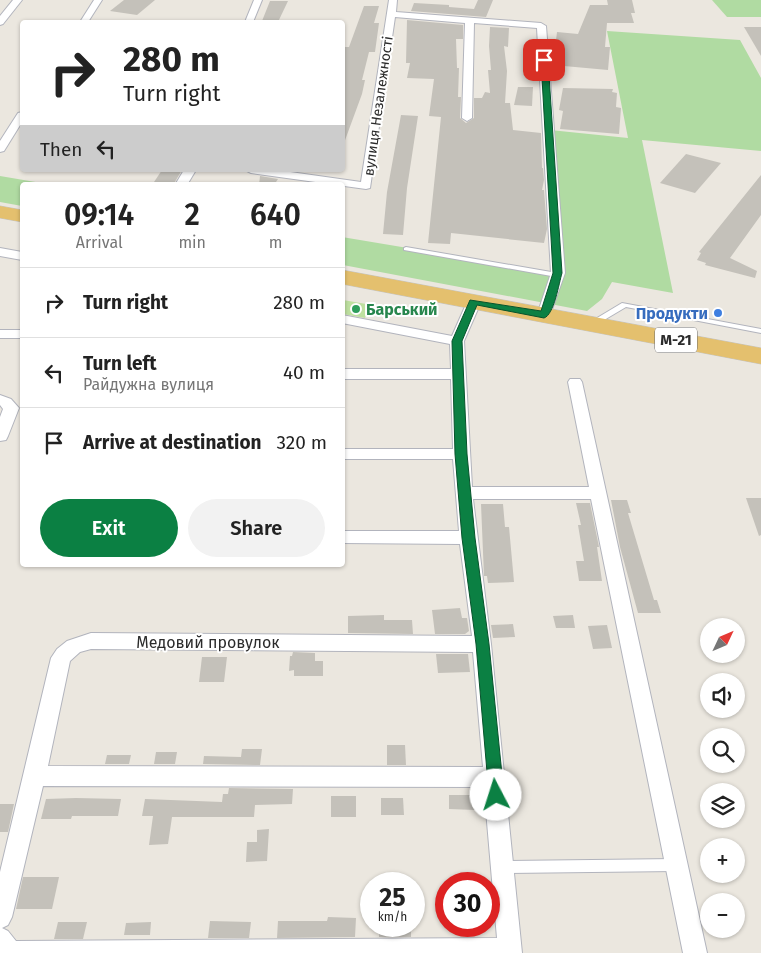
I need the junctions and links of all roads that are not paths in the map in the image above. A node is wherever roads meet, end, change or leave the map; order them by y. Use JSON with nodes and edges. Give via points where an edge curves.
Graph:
{"nodes":[{"id":1,"x":18,"y":0,"type":"edge"},
{"id":2,"x":98,"y":0,"type":"edge"},
{"id":3,"x":258,"y":0,"type":"edge"},
{"id":4,"x":393,"y":0,"type":"edge"},
{"id":5,"x":391,"y":14,"type":"junction"},
{"id":6,"x":85,"y":20,"type":"edge"},
{"id":7,"x":250,"y":20,"type":"edge"},
{"id":8,"x":470,"y":20,"type":"junction"},
{"id":9,"x":0,"y":22,"type":"edge"},
{"id":10,"x":20,"y":118,"type":"edge"},
{"id":11,"x":467,"y":118,"type":"dead end"},
{"id":12,"x":0,"y":149,"type":"edge"},
{"id":13,"x":265,"y":172,"type":"edge"},
{"id":14,"x":337,"y":182,"type":"edge"},
{"id":15,"x":345,"y":183,"type":"edge"},
{"id":16,"x":0,"y":212,"type":"edge"},
{"id":17,"x":20,"y":216,"type":"edge"},
{"id":18,"x":406,"y":249,"type":"dead end"},
{"id":19,"x":0,"y":252,"type":"edge"},
{"id":20,"x":20,"y":256,"type":"edge"},
{"id":21,"x":557,"y":275,"type":"junction"},
{"id":22,"x":345,"y":278,"type":"edge"},
{"id":23,"x":474,"y":302,"type":"junction"},
{"id":24,"x":544,"y":315,"type":"junction"},
{"id":25,"x":345,"y":319,"type":"edge"},
{"id":26,"x":591,"y":324,"type":"junction"},
{"id":27,"x":761,"y":331,"type":"edge"},
{"id":28,"x":0,"y":334,"type":"edge"},
{"id":29,"x":20,"y":334,"type":"edge"},
{"id":30,"x":457,"y":341,"type":"junction"},
{"id":31,"x":761,"y":356,"type":"edge"},
{"id":32,"x":345,"y":374,"type":"edge"},
{"id":33,"x":457,"y":374,"type":"junction"},
{"id":34,"x":575,"y":382,"type":"dead end"},
{"id":35,"x":0,"y":400,"type":"edge"},
{"id":36,"x":0,"y":436,"type":"edge"},
{"id":37,"x":345,"y":454,"type":"edge"},
{"id":38,"x":461,"y":454,"type":"junction"},
{"id":39,"x":464,"y":493,"type":"junction"},
{"id":40,"x":598,"y":493,"type":"junction"},
{"id":41,"x":345,"y":537,"type":"edge"},
{"id":42,"x":468,"y":538,"type":"junction"},
{"id":43,"x":482,"y":644,"type":"junction"},
{"id":44,"x":35,"y":776,"type":"junction"},
{"id":45,"x":494,"y":776,"type":"junction"},
{"id":46,"x":676,"y":865,"type":"junction"},
{"id":47,"x":6,"y":866,"type":"edge"},
{"id":48,"x":503,"y":867,"type":"junction"},
{"id":49,"x":0,"y":917,"type":"edge"},
{"id":50,"x":0,"y":939,"type":"edge"},
{"id":51,"x":510,"y":952,"type":"edge"},
{"id":52,"x":695,"y":953,"type":"edge"}],
"edges":[{"from":1,"to":9,"type":"street"},
{"from":2,"to":6,"type":"street"},
{"from":3,"to":7,"type":"street"},
{"from":4,"to":5,"type":"street","name":"вулиця Незалежності"},
{"from":5,"to":8,"type":"street"},
{"from":5,"to":15,"type":"street","name":"вулиця Незалежності","via":[[366,186]]},
{"from":8,"to":11,"type":"street"},
{"from":8,"to":21,"type":"street","via":[[542,26]]},
{"from":10,"to":12,"type":"street"},
{"from":13,"to":14,"type":"street","name":"вулиця Незалежності"},
{"from":16,"to":17,"type":"highway"},
{"from":18,"to":21,"type":"lane"},
{"from":19,"to":20,"type":"street"},
{"from":21,"to":24,"type":"street"},
{"from":22,"to":23,"type":"highway","number":"М-21"},
{"from":23,"to":24,"type":"highway","number":"М-21"},
{"from":23,"to":30,"type":"street"},
{"from":24,"to":26,"type":"highway","number":"М-21"},
{"from":25,"to":30,"type":"street"},
{"from":26,"to":27,"type":"lane","via":[[625,305]]},
{"from":26,"to":31,"type":"highway","number":"М-21"},
{"from":28,"to":29,"type":"street"},
{"from":30,"to":33,"type":"street"},
{"from":32,"to":33,"type":"street"},
{"from":33,"to":38,"type":"street"},
{"from":34,"to":40,"type":"street"},
{"from":35,"to":36,"type":"street","via":[[11,408]]},
{"from":37,"to":38,"type":"street"},
{"from":38,"to":39,"type":"street"},
{"from":39,"to":40,"type":"street"},
{"from":39,"to":42,"type":"street"},
{"from":40,"to":46,"type":"street"},
{"from":41,"to":42,"type":"street"},
{"from":42,"to":43,"type":"street"},
{"from":43,"to":44,"type":"street","name":"Медовий провулок","via":[[80,643],[61,658]]},
{"from":43,"to":45,"type":"street"},
{"from":44,"to":45,"type":"street"},
{"from":44,"to":47,"type":"street","name":"Медовий провулок"},
{"from":45,"to":48,"type":"street"},
{"from":46,"to":48,"type":"lane"},
{"from":46,"to":52,"type":"street"},
{"from":47,"to":49,"type":"street","name":"Медовий провулок"},
{"from":48,"to":51,"type":"street"},
{"from":50,"to":51,"type":"street","via":[[8,950],[17,953]]}]}
